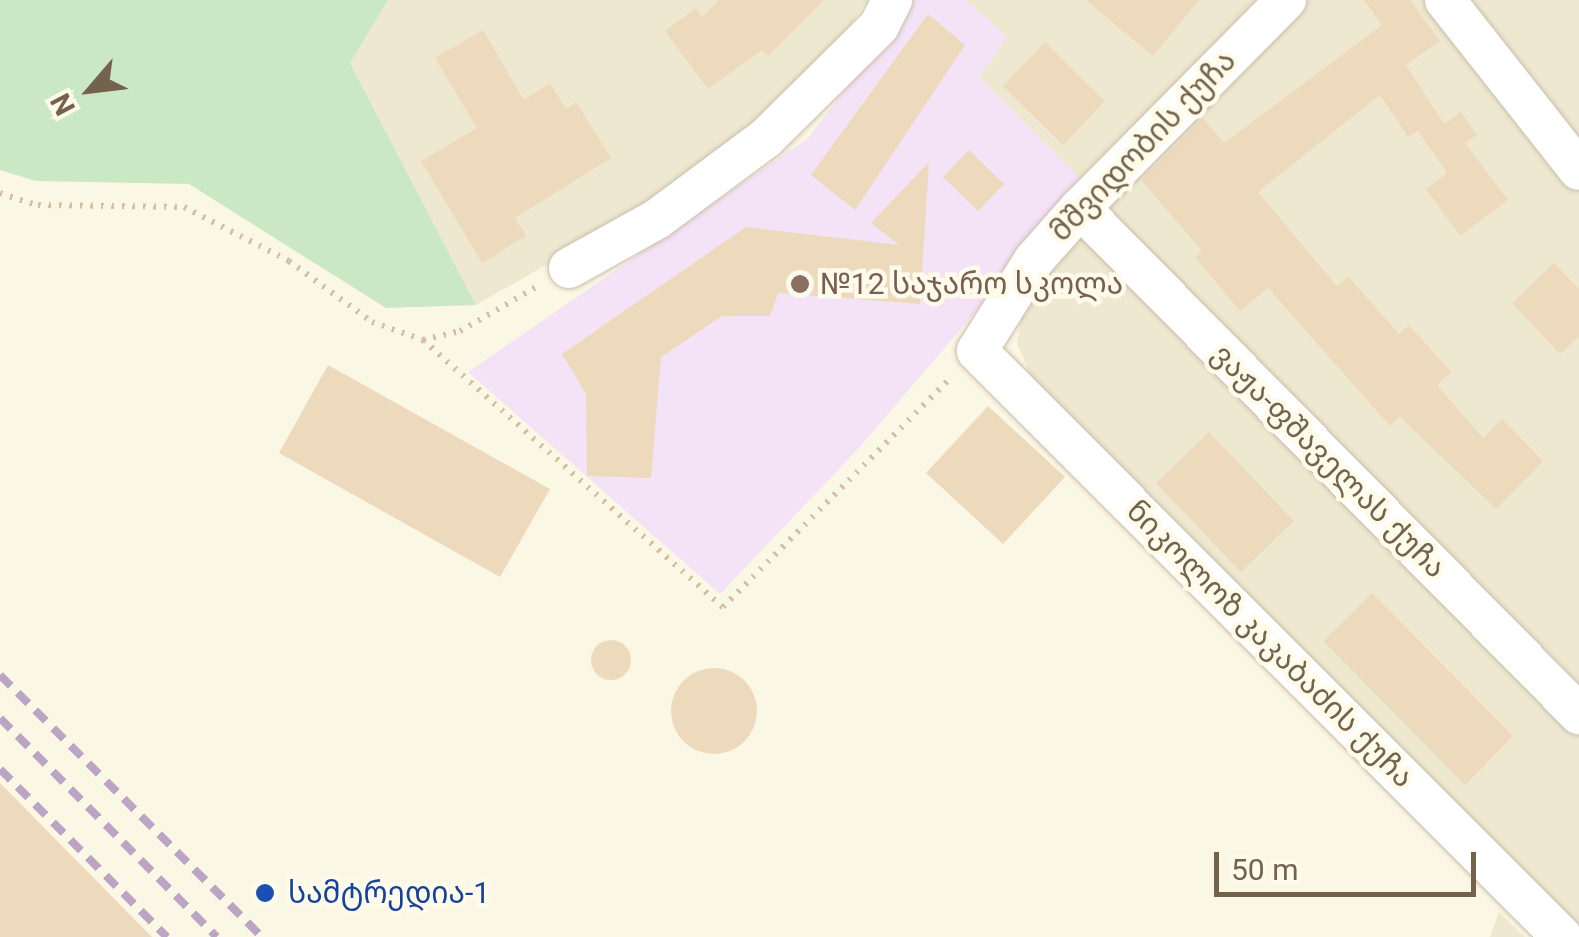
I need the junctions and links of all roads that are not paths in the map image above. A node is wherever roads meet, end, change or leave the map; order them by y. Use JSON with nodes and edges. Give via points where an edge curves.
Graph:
{"nodes":[{"id":1,"x":892,"y":0,"type":"edge"},
{"id":2,"x":1286,"y":0,"type":"edge"},
{"id":3,"x":1445,"y":0,"type":"edge"},
{"id":4,"x":1579,"y":170,"type":"edge"},
{"id":5,"x":1080,"y":208,"type":"junction"},
{"id":6,"x":569,"y":268,"type":"road end"},
{"id":7,"x":977,"y":351,"type":"joint"},
{"id":8,"x":1579,"y":714,"type":"edge"},
{"id":9,"x":1562,"y":937,"type":"edge"}],
"edges":[{"from":1,"to":6,"type":"street","via":[[879,26],[766,138],[657,219]]},
{"from":2,"to":5,"type":"street","name":"მშვიდობის ქუჩა"},
{"from":3,"to":4,"type":"street"},
{"from":5,"to":7,"type":"street","name":"მშვიდობის ქუჩა","via":[[1034,260]]},
{"from":5,"to":8,"type":"street","name":"ვაჟა-ფშაველას ქუჩა"},
{"from":7,"to":9,"type":"street","name":"ნიკოლოზ კაკაბაძის ქუჩა"}]}
